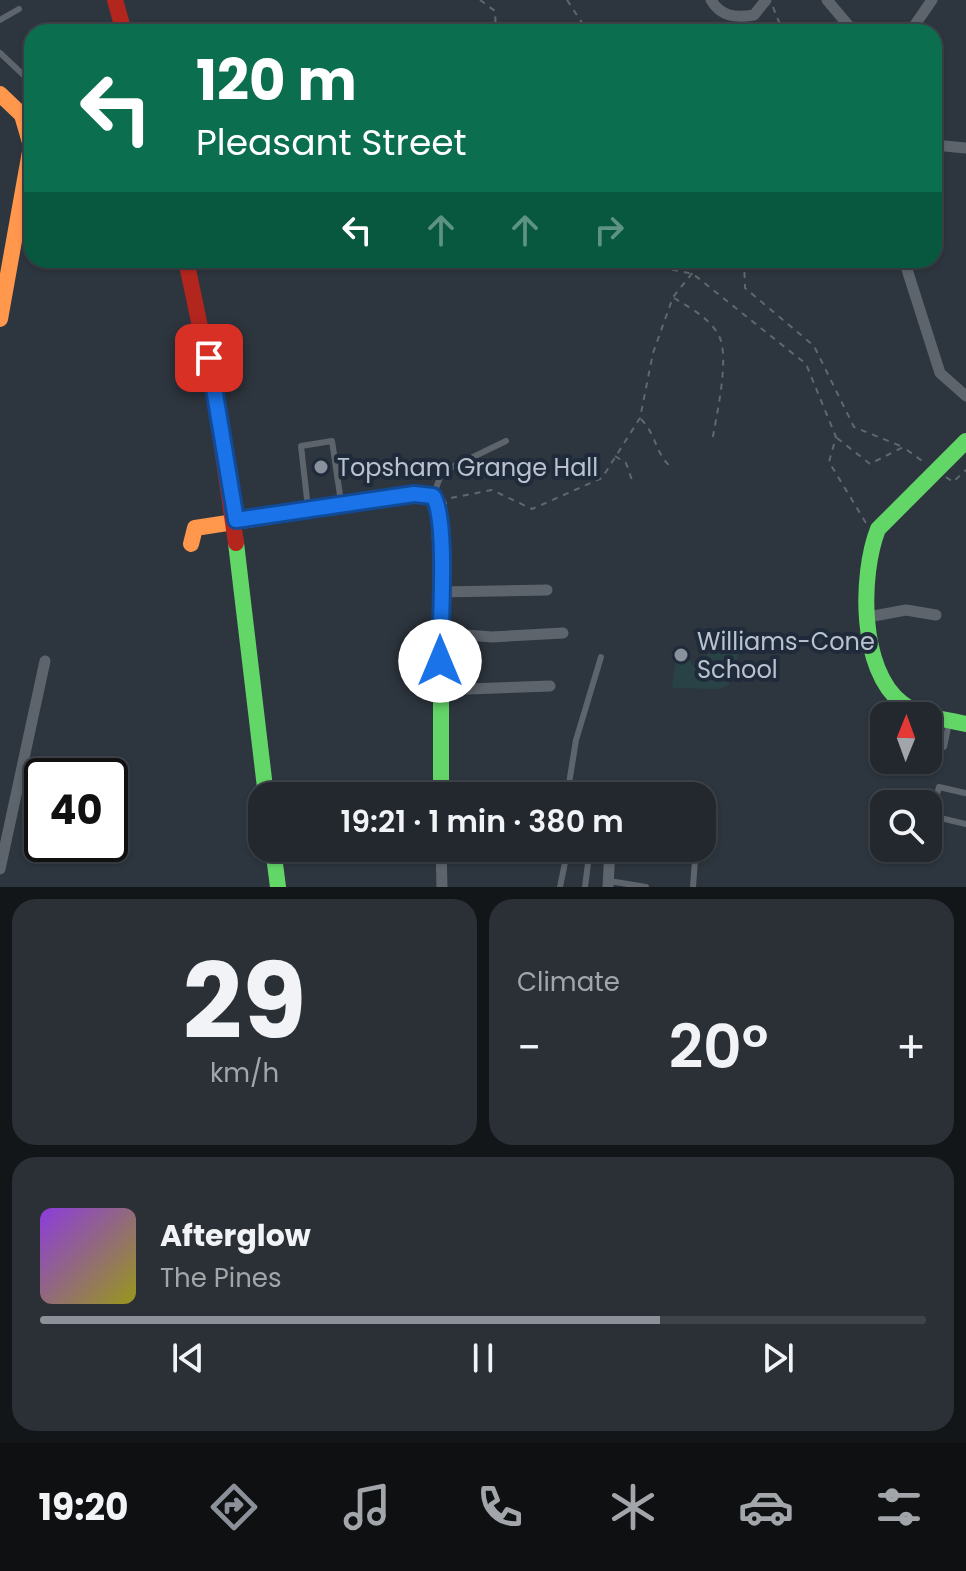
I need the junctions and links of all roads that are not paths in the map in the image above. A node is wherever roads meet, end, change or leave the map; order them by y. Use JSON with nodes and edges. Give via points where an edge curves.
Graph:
{"nodes":[{"id":1,"x":115,"y":0,"type":"edge"},
{"id":2,"x":711,"y":0,"type":"edge"},
{"id":3,"x":768,"y":0,"type":"edge"},
{"id":4,"x":827,"y":0,"type":"edge"},
{"id":5,"x":932,"y":0,"type":"edge"},
{"id":6,"x":19,"y":9,"type":"dead end"},
{"id":7,"x":0,"y":20,"type":"edge"},
{"id":8,"x":122,"y":24,"type":"edge"},
{"id":9,"x":847,"y":24,"type":"edge"},
{"id":10,"x":916,"y":24,"type":"edge"},
{"id":11,"x":0,"y":53,"type":"edge"},
{"id":12,"x":24,"y":76,"type":"edge"},
{"id":13,"x":0,"y":94,"type":"edge"},
{"id":14,"x":24,"y":122,"type":"edge"},
{"id":15,"x":942,"y":146,"type":"edge"},
{"id":16,"x":966,"y":148,"type":"edge"},
{"id":17,"x":24,"y":185,"type":"edge"},
{"id":18,"x":188,"y":268,"type":"edge"},
{"id":19,"x":907,"y":268,"type":"edge"},
{"id":20,"x":0,"y":319,"type":"edge"},
{"id":21,"x":966,"y":396,"type":"edge"},
{"id":22,"x":506,"y":441,"type":"dead end"},
{"id":23,"x":966,"y":441,"type":"edge"},
{"id":24,"x":438,"y":498,"type":"junction"},
{"id":25,"x":341,"y":504,"type":"junction"},
{"id":26,"x":308,"y":508,"type":"junction"},
{"id":27,"x":236,"y":520,"type":"junction"},
{"id":28,"x":191,"y":544,"type":"dead end"},
{"id":29,"x":547,"y":590,"type":"dead end"},
{"id":30,"x":439,"y":592,"type":"junction"},
{"id":31,"x":936,"y":615,"type":"dead end"},
{"id":32,"x":868,"y":617,"type":"junction"},
{"id":33,"x":440,"y":633,"type":"junction"},
{"id":34,"x":563,"y":633,"type":"dead end"},
{"id":35,"x":601,"y":657,"type":"dead end"},
{"id":36,"x":45,"y":661,"type":"dead end"},
{"id":37,"x":550,"y":686,"type":"dead end"},
{"id":38,"x":440,"y":690,"type":"junction"},
{"id":39,"x":958,"y":722,"type":"edge"},
{"id":40,"x":944,"y":747,"type":"dead end"},
{"id":41,"x":264,"y":782,"type":"edge"},
{"id":42,"x":441,"y":782,"type":"edge"},
{"id":43,"x":569,"y":782,"type":"edge"},
{"id":44,"x":938,"y":790,"type":"edge"},
{"id":45,"x":965,"y":793,"type":"edge"},
{"id":46,"x":942,"y":818,"type":"edge"},
{"id":47,"x":966,"y":824,"type":"edge"},
{"id":48,"x":275,"y":862,"type":"edge"},
{"id":49,"x":441,"y":862,"type":"edge"},
{"id":50,"x":565,"y":862,"type":"edge"},
{"id":51,"x":588,"y":862,"type":"edge"},
{"id":52,"x":610,"y":862,"type":"edge"},
{"id":53,"x":695,"y":862,"type":"edge"},
{"id":54,"x":0,"y":869,"type":"edge"},
{"id":55,"x":609,"y":884,"type":"edge"},
{"id":56,"x":278,"y":887,"type":"edge"},
{"id":57,"x":442,"y":887,"type":"edge"},
{"id":58,"x":560,"y":887,"type":"edge"},
{"id":59,"x":585,"y":887,"type":"edge"},
{"id":60,"x":646,"y":887,"type":"edge"},
{"id":61,"x":693,"y":887,"type":"edge"}],
"edges":[{"from":1,"to":8,"type":"street"},
{"from":2,"to":3,"type":"street","via":[[735,18],[754,15]]},
{"from":4,"to":9,"type":"street"},
{"from":5,"to":10,"type":"street"},
{"from":6,"to":7,"type":"lane"},
{"from":11,"to":12,"type":"lane"},
{"from":13,"to":14,"type":"street"},
{"from":15,"to":16,"type":"street"},
{"from":17,"to":20,"type":"street"},
{"from":18,"to":27,"type":"street"},
{"from":19,"to":21,"type":"street","via":[[940,373]]},
{"from":22,"to":24,"type":"lane","via":[[442,472]]},
{"from":23,"to":32,"type":"street","via":[[874,535],[865,566]]},
{"from":24,"to":25,"type":"street","via":[[414,494]]},
{"from":24,"to":30,"type":"street"},
{"from":25,"to":26,"type":"street"},
{"from":25,"to":26,"type":"lane","via":[[332,441],[301,446]]},
{"from":26,"to":27,"type":"street"},
{"from":27,"to":28,"type":"street","via":[[195,528]]},
{"from":27,"to":41,"type":"street"},
{"from":29,"to":30,"type":"street"},
{"from":30,"to":33,"type":"street"},
{"from":31,"to":32,"type":"street","via":[[906,610]]},
{"from":32,"to":39,"type":"street","via":[[883,683],[893,696],[917,711]]},
{"from":33,"to":34,"type":"street"},
{"from":33,"to":38,"type":"street"},
{"from":35,"to":43,"type":"lane"},
{"from":36,"to":54,"type":"street"},
{"from":37,"to":38,"type":"street"},
{"from":38,"to":42,"type":"street"},
{"from":39,"to":40,"type":"lane"},
{"from":44,"to":45,"type":"lane"},
{"from":46,"to":47,"type":"lane"},
{"from":48,"to":56,"type":"street"},
{"from":49,"to":57,"type":"street"},
{"from":50,"to":58,"type":"lane"},
{"from":51,"to":59,"type":"lane"},
{"from":52,"to":55,"type":"street"},
{"from":53,"to":61,"type":"lane"},
{"from":55,"to":60,"type":"lane"}]}
